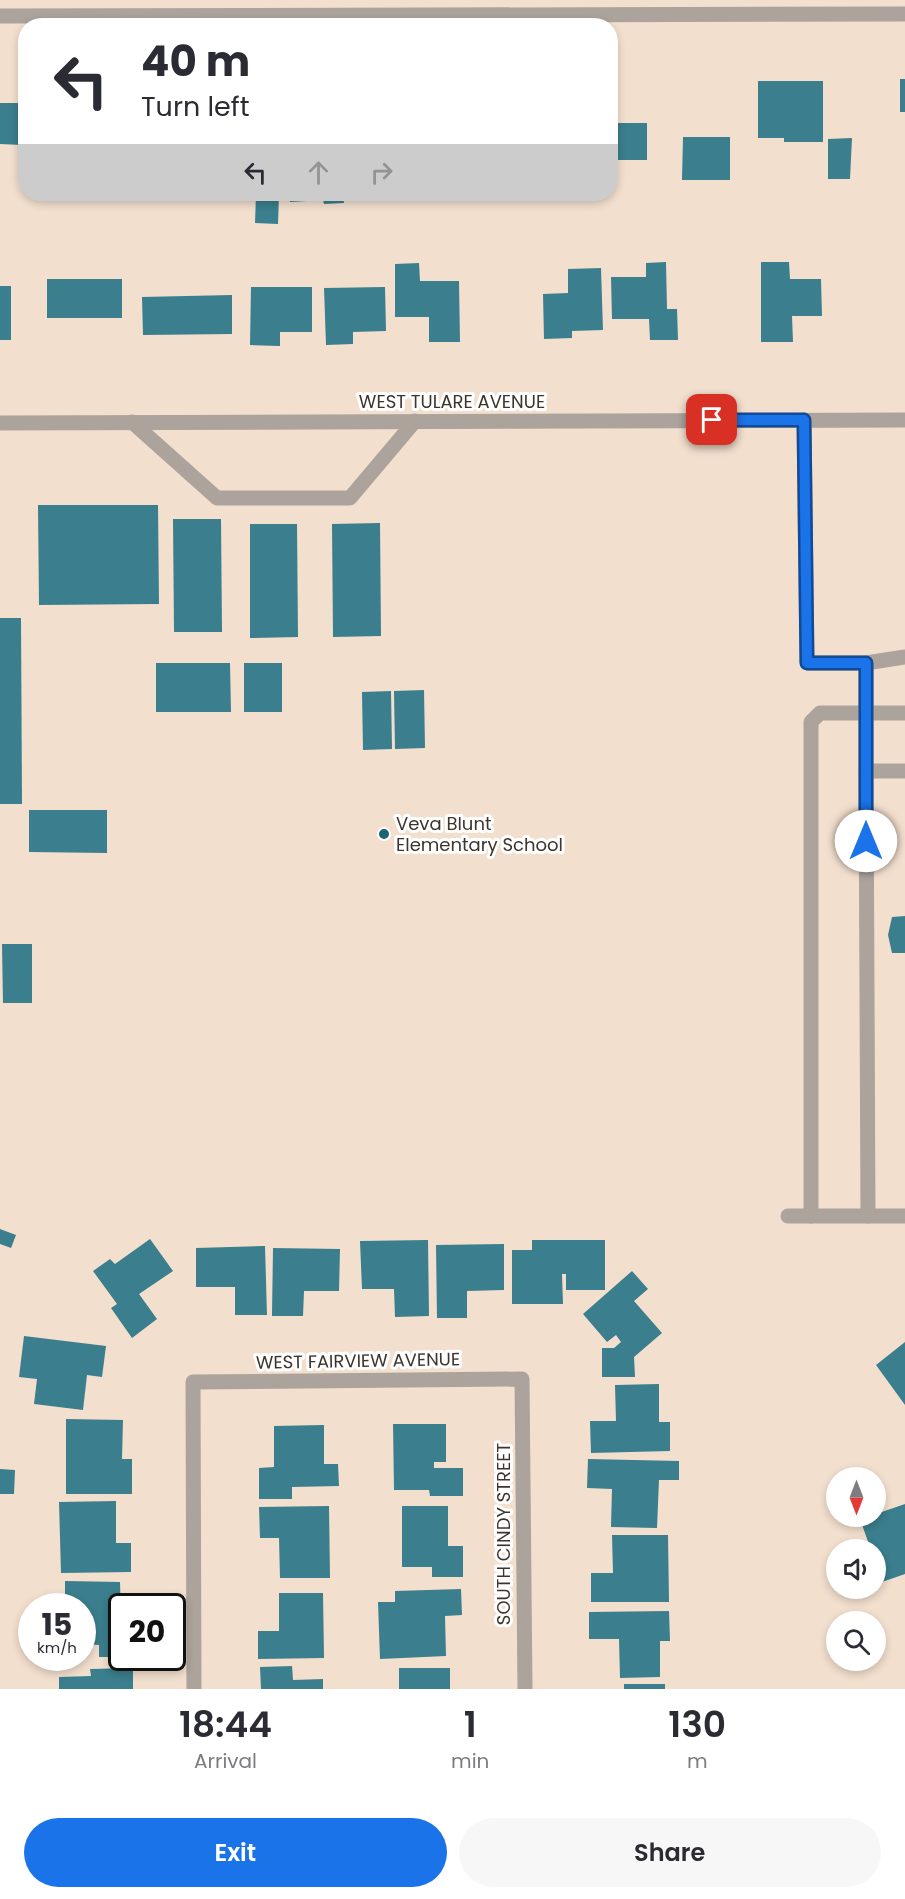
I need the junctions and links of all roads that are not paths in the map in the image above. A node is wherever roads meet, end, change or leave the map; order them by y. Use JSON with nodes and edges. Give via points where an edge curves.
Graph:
{"nodes":[{"id":1,"x":905,"y":14,"type":"edge"},
{"id":2,"x":0,"y":16,"type":"edge"},
{"id":3,"x":804,"y":420,"type":"junction"},
{"id":4,"x":905,"y":420,"type":"edge"},
{"id":5,"x":415,"y":421,"type":"junction"},
{"id":6,"x":132,"y":422,"type":"junction"},
{"id":7,"x":0,"y":423,"type":"edge"},
{"id":8,"x":905,"y":657,"type":"edge"},
{"id":9,"x":866,"y":663,"type":"junction"},
{"id":10,"x":865,"y":713,"type":"junction"},
{"id":11,"x":905,"y":713,"type":"edge"},
{"id":12,"x":866,"y":771,"type":"junction"},
{"id":13,"x":905,"y":771,"type":"edge"},
{"id":14,"x":788,"y":1216,"type":"dead end"},
{"id":15,"x":811,"y":1216,"type":"junction"},
{"id":16,"x":868,"y":1216,"type":"junction"},
{"id":17,"x":905,"y":1216,"type":"edge"},
{"id":18,"x":522,"y":1379,"type":"joint"},
{"id":19,"x":194,"y":1689,"type":"edge"},
{"id":20,"x":525,"y":1689,"type":"edge"}],
"edges":[{"from":1,"to":2,"type":"street"},
{"from":3,"to":4,"type":"street","name":"WEST TULARE AVENUE"},
{"from":3,"to":5,"type":"street","name":"WEST TULARE AVENUE"},
{"from":3,"to":9,"type":"street","via":[[807,663]]},
{"from":5,"to":6,"type":"street","name":"WEST TULARE AVENUE"},
{"from":5,"to":6,"type":"street","via":[[350,498],[217,498]]},
{"from":6,"to":7,"type":"street","name":"WEST TULARE AVENUE"},
{"from":8,"to":9,"type":"street"},
{"from":9,"to":10,"type":"street"},
{"from":10,"to":11,"type":"street"},
{"from":10,"to":12,"type":"street"},
{"from":10,"to":15,"type":"street","via":[[820,713],[811,722]]},
{"from":12,"to":13,"type":"street"},
{"from":12,"to":16,"type":"street"},
{"from":14,"to":15,"type":"street"},
{"from":15,"to":16,"type":"street"},
{"from":16,"to":17,"type":"street"},
{"from":18,"to":19,"type":"street","name":"WEST FAIRVIEW AVENUE","via":[[193,1382]]},
{"from":18,"to":20,"type":"street","name":"SOUTH CINDY STREET"}]}
